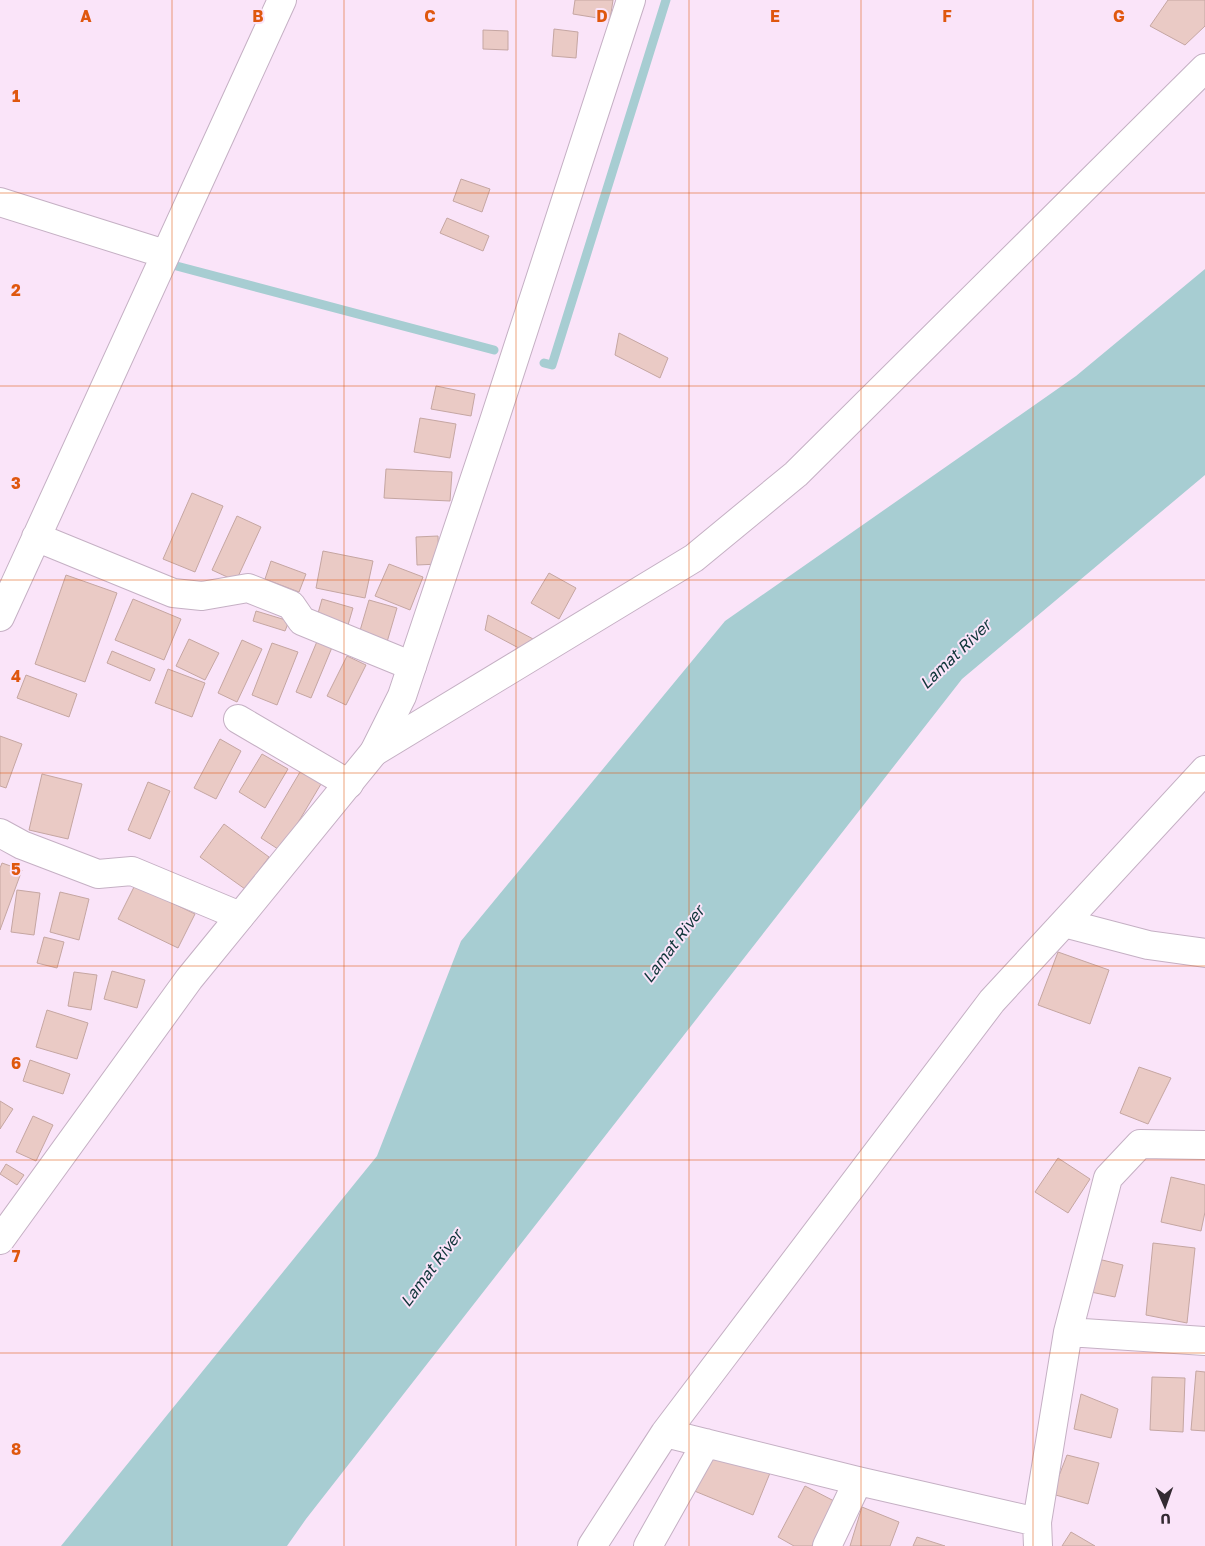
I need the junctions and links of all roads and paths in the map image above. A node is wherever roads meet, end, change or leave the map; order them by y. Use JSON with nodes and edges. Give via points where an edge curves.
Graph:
{"nodes":[{"id":1,"x":282,"y":0,"type":"edge"},
{"id":2,"x":631,"y":0,"type":"edge"},
{"id":3,"x":1205,"y":68,"type":"edge"},
{"id":4,"x":0,"y":202,"type":"edge"},
{"id":5,"x":165,"y":254,"type":"junction"},
{"id":6,"x":36,"y":537,"type":"junction"},
{"id":7,"x":0,"y":617,"type":"edge"},
{"id":8,"x":412,"y":666,"type":"junction"},
{"id":9,"x":238,"y":719,"type":"dead end"},
{"id":10,"x":374,"y":752,"type":"junction"},
{"id":11,"x":1205,"y":770,"type":"edge"},
{"id":12,"x":349,"y":784,"type":"junction"},
{"id":13,"x":0,"y":833,"type":"edge"},
{"id":14,"x":240,"y":916,"type":"junction"},
{"id":15,"x":1064,"y":923,"type":"junction"},
{"id":16,"x":1205,"y":953,"type":"edge"},
{"id":17,"x":1205,"y":1145,"type":"edge"},
{"id":18,"x":0,"y":1240,"type":"edge"},
{"id":19,"x":1068,"y":1332,"type":"junction"},
{"id":20,"x":1205,"y":1340,"type":"edge"},
{"id":21,"x":665,"y":1433,"type":"junction"},
{"id":22,"x":706,"y":1443,"type":"junction"},
{"id":23,"x":858,"y":1481,"type":"junction"},
{"id":24,"x":1037,"y":1534,"type":"edge"},
{"id":25,"x":592,"y":1546,"type":"edge"},
{"id":26,"x":648,"y":1546,"type":"edge"},
{"id":27,"x":827,"y":1546,"type":"edge"}],
"edges":[{"from":1,"to":5,"type":"street"},
{"from":2,"to":8,"type":"street"},
{"from":3,"to":10,"type":"street","via":[[796,474],[694,558]]},
{"from":4,"to":5,"type":"street"},
{"from":5,"to":6,"type":"street"},
{"from":6,"to":7,"type":"street"},
{"from":6,"to":8,"type":"street","via":[[173,592],[202,596],[248,588],[291,605],[302,621]]},
{"from":8,"to":10,"type":"street","via":[[402,696]]},
{"from":9,"to":12,"type":"street"},
{"from":10,"to":12,"type":"street"},
{"from":11,"to":15,"type":"street"},
{"from":12,"to":14,"type":"street"},
{"from":13,"to":14,"type":"street","via":[[22,845],[98,874],[132,872]]},
{"from":14,"to":18,"type":"street","via":[[189,979]]},
{"from":15,"to":16,"type":"street","via":[[1148,945]]},
{"from":15,"to":21,"type":"street","via":[[992,1001]]},
{"from":17,"to":19,"type":"street","via":[[1140,1144],[1108,1178]]},
{"from":19,"to":20,"type":"street"},
{"from":19,"to":24,"type":"street"},
{"from":21,"to":22,"type":"street"},
{"from":21,"to":25,"type":"street"},
{"from":22,"to":23,"type":"street"},
{"from":22,"to":26,"type":"street"},
{"from":23,"to":24,"type":"street"},
{"from":23,"to":27,"type":"street"}]}
